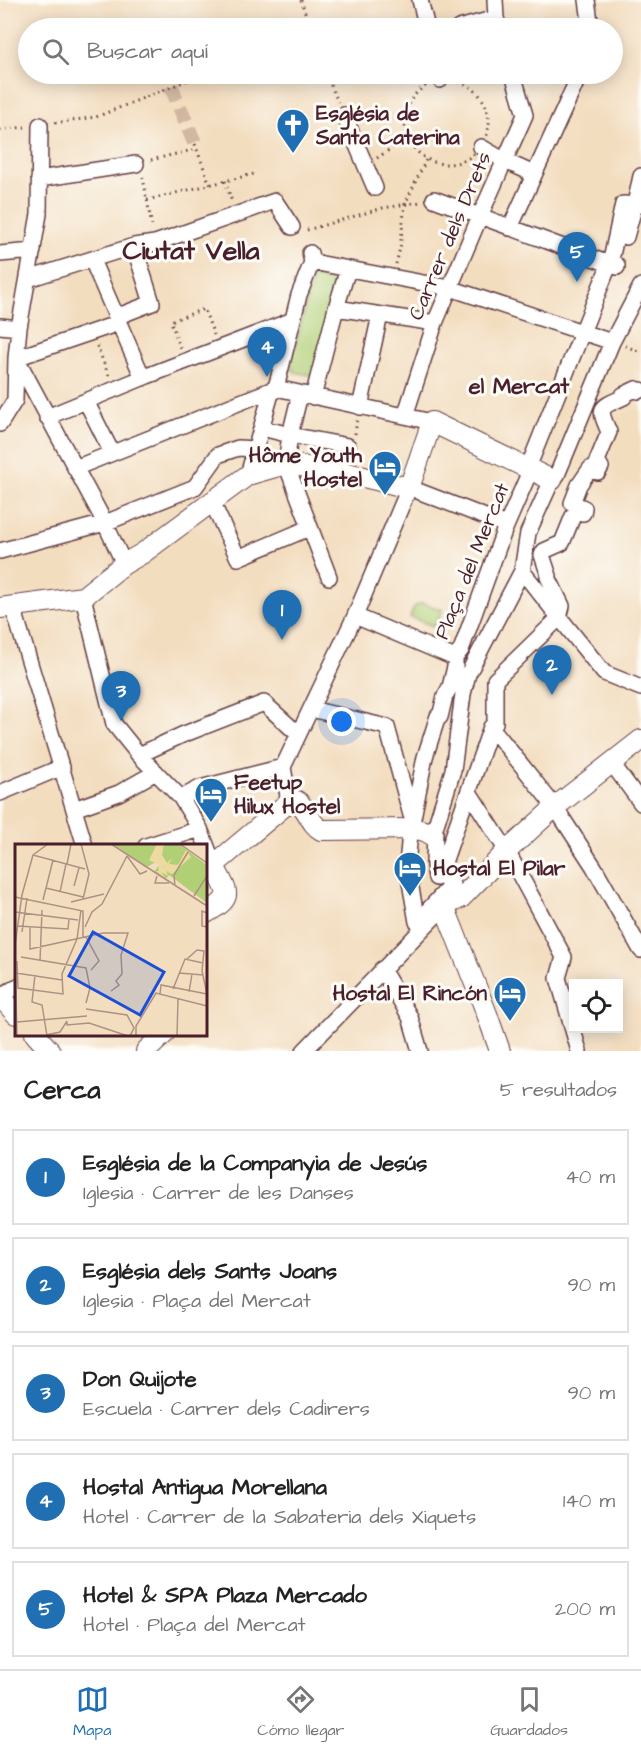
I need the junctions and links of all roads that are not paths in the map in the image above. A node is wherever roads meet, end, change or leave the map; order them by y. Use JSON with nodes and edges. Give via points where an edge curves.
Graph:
{"nodes":[{"id":1,"x":420,"y":0,"type":"edge"},
{"id":2,"x":495,"y":0,"type":"edge"},
{"id":3,"x":587,"y":0,"type":"edge"},
{"id":4,"x":424,"y":18,"type":"edge"},
{"id":5,"x":497,"y":18,"type":"edge"},
{"id":6,"x":590,"y":18,"type":"edge"},
{"id":7,"x":516,"y":84,"type":"edge"},
{"id":8,"x":574,"y":84,"type":"edge"},
{"id":9,"x":344,"y":115,"type":"road end"},
{"id":10,"x":40,"y":125,"type":"road end"},
{"id":11,"x":481,"y":147,"type":"road end"},
{"id":12,"x":505,"y":161,"type":"junction"},
{"id":13,"x":138,"y":163,"type":"road end"},
{"id":14,"x":534,"y":174,"type":"junction"},
{"id":15,"x":641,"y":176,"type":"edge"},
{"id":16,"x":39,"y":179,"type":"junction"},
{"id":17,"x":375,"y":188,"type":"dead end"},
{"id":18,"x":434,"y":199,"type":"dead end"},
{"id":19,"x":638,"y":205,"type":"edge"},
{"id":20,"x":480,"y":216,"type":"junction"},
{"id":21,"x":510,"y":228,"type":"junction"},
{"id":22,"x":299,"y":229,"type":"road end"},
{"id":23,"x":134,"y":246,"type":"junction"},
{"id":24,"x":33,"y":251,"type":"junction"},
{"id":25,"x":0,"y":254,"type":"edge"},
{"id":26,"x":92,"y":260,"type":"junction"},
{"id":27,"x":613,"y":266,"type":"junction"},
{"id":28,"x":348,"y":269,"type":"junction"},
{"id":29,"x":28,"y":279,"type":"junction"},
{"id":30,"x":641,"y":286,"type":"edge"},
{"id":31,"x":450,"y":288,"type":"junction"},
{"id":32,"x":336,"y":308,"type":"junction"},
{"id":33,"x":380,"y":315,"type":"junction"},
{"id":34,"x":118,"y":320,"type":"junction"},
{"id":35,"x":292,"y":320,"type":"junction"},
{"id":36,"x":435,"y":323,"type":"junction"},
{"id":37,"x":0,"y":326,"type":"edge"},
{"id":38,"x":20,"y":328,"type":"junction"},
{"id":39,"x":583,"y":332,"type":"junction"},
{"id":40,"x":612,"y":342,"type":"junction"},
{"id":41,"x":16,"y":358,"type":"junction"},
{"id":42,"x":143,"y":378,"type":"junction"},
{"id":43,"x":274,"y":389,"type":"junction"},
{"id":44,"x":641,"y":390,"type":"edge"},
{"id":45,"x":306,"y":396,"type":"junction"},
{"id":46,"x":86,"y":401,"type":"junction"},
{"id":47,"x":360,"y":407,"type":"junction"},
{"id":48,"x":405,"y":416,"type":"junction"},
{"id":49,"x":47,"y":417,"type":"junction"},
{"id":50,"x":432,"y":422,"type":"junction"},
{"id":51,"x":0,"y":424,"type":"edge"},
{"id":52,"x":262,"y":428,"type":"junction"},
{"id":53,"x":290,"y":435,"type":"junction"},
{"id":54,"x":348,"y":446,"type":"road end"},
{"id":55,"x":255,"y":449,"type":"junction"},
{"id":56,"x":112,"y":453,"type":"junction"},
{"id":57,"x":286,"y":464,"type":"junction"},
{"id":58,"x":75,"y":468,"type":"junction"},
{"id":59,"x":528,"y":469,"type":"junction"},
{"id":60,"x":248,"y":475,"type":"junction"},
{"id":61,"x":552,"y":480,"type":"junction"},
{"id":62,"x":413,"y":489,"type":"junction"},
{"id":63,"x":212,"y":502,"type":"junction"},
{"id":64,"x":105,"y":523,"type":"junction"},
{"id":65,"x":506,"y":525,"type":"junction"},
{"id":66,"x":309,"y":528,"type":"junction"},
{"id":67,"x":0,"y":551,"type":"edge"},
{"id":68,"x":124,"y":564,"type":"junction"},
{"id":69,"x":522,"y":571,"type":"junction"},
{"id":70,"x":329,"y":577,"type":"dead end"},
{"id":71,"x":83,"y":597,"type":"junction"},
{"id":72,"x":6,"y":608,"type":"edge"},
{"id":73,"x":355,"y":616,"type":"junction"},
{"id":74,"x":560,"y":618,"type":"junction"},
{"id":75,"x":455,"y":658,"type":"junction"},
{"id":76,"x":641,"y":688,"type":"edge"},
{"id":77,"x":311,"y":709,"type":"junction"},
{"id":78,"x":491,"y":728,"type":"junction"},
{"id":79,"x":298,"y":734,"type":"junction"},
{"id":80,"x":641,"y":740,"type":"edge"},
{"id":81,"x":140,"y":755,"type":"junction"},
{"id":82,"x":62,"y":767,"type":"junction"},
{"id":83,"x":283,"y":767,"type":"junction"},
{"id":84,"x":605,"y":767,"type":"junction"},
{"id":85,"x":156,"y":772,"type":"junction"},
{"id":86,"x":1,"y":792,"type":"edge"},
{"id":87,"x":469,"y":792,"type":"junction"},
{"id":88,"x":181,"y":798,"type":"junction"},
{"id":89,"x":289,"y":802,"type":"junction"},
{"id":90,"x":641,"y":803,"type":"edge"},
{"id":91,"x":555,"y":807,"type":"junction"},
{"id":92,"x":74,"y":809,"type":"junction"},
{"id":93,"x":200,"y":830,"type":"junction"},
{"id":94,"x":421,"y":831,"type":"junction"},
{"id":95,"x":84,"y":844,"type":"edge"},
{"id":96,"x":153,"y":844,"type":"edge"},
{"id":97,"x":206,"y":844,"type":"edge"},
{"id":98,"x":207,"y":848,"type":"edge"},
{"id":99,"x":507,"y":850,"type":"junction"},
{"id":100,"x":214,"y":865,"type":"junction"},
{"id":101,"x":443,"y":901,"type":"junction"},
{"id":102,"x":207,"y":912,"type":"edge"},
{"id":103,"x":641,"y":950,"type":"edge"},
{"id":104,"x":382,"y":969,"type":"junction"},
{"id":105,"x":15,"y":988,"type":"edge"},
{"id":106,"x":0,"y":997,"type":"edge"},
{"id":107,"x":15,"y":1013,"type":"edge"},
{"id":108,"x":36,"y":1036,"type":"edge"},
{"id":109,"x":163,"y":1036,"type":"edge"},
{"id":110,"x":50,"y":1051,"type":"edge"},
{"id":111,"x":146,"y":1051,"type":"edge"},
{"id":112,"x":304,"y":1051,"type":"edge"},
{"id":113,"x":420,"y":1051,"type":"edge"},
{"id":114,"x":500,"y":1051,"type":"edge"},
{"id":115,"x":579,"y":1051,"type":"edge"}],
"edges":[{"from":1,"to":4,"type":"street"},
{"from":2,"to":5,"type":"street"},
{"from":3,"to":6,"type":"street"},
{"from":7,"to":12,"type":"street","name":"Carrer dels Drets","via":[[525,115]]},
{"from":8,"to":14,"type":"street"},
{"from":9,"to":17,"type":"street"},
{"from":10,"to":16,"type":"street"},
{"from":11,"to":12,"type":"street"},
{"from":12,"to":14,"type":"street"},
{"from":12,"to":20,"type":"street","name":"Carrer dels Drets"},
{"from":13,"to":16,"type":"street"},
{"from":14,"to":21,"type":"street"},
{"from":15,"to":19,"type":"street","name":"Plaça del Mercat"},
{"from":16,"to":24,"type":"street"},
{"from":18,"to":20,"type":"street"},
{"from":19,"to":27,"type":"street","name":"Plaça del Mercat"},
{"from":20,"to":21,"type":"street"},
{"from":20,"to":31,"type":"street","name":"Carrer dels Drets"},
{"from":21,"to":27,"type":"street"},
{"from":22,"to":23,"type":"street","via":[[275,201],[155,243]]},
{"from":23,"to":26,"type":"street"},
{"from":23,"to":34,"type":"street","via":[[152,303]]},
{"from":24,"to":25,"type":"street"},
{"from":24,"to":29,"type":"street"},
{"from":26,"to":29,"type":"street"},
{"from":26,"to":34,"type":"street"},
{"from":27,"to":39,"type":"street","name":"Plaça del Mercat"},
{"from":28,"to":31,"type":"street"},
{"from":28,"to":32,"type":"street"},
{"from":28,"to":35,"type":"street","via":[[311,258]]},
{"from":29,"to":38,"type":"street"},
{"from":30,"to":40,"type":"street","name":"Plaça del Mercat"},
{"from":31,"to":36,"type":"street","name":"Carrer dels Drets"},
{"from":31,"to":39,"type":"street"},
{"from":32,"to":33,"type":"street"},
{"from":32,"to":45,"type":"street"},
{"from":33,"to":36,"type":"street"},
{"from":33,"to":47,"type":"street"},
{"from":34,"to":41,"type":"street","via":[[92,333]]},
{"from":34,"to":42,"type":"street"},
{"from":35,"to":42,"type":"street"},
{"from":35,"to":43,"type":"street"},
{"from":36,"to":48,"type":"street","name":"Carrer dels Drets"},
{"from":37,"to":38,"type":"street"},
{"from":38,"to":41,"type":"street"},
{"from":39,"to":40,"type":"street"},
{"from":39,"to":59,"type":"street","name":"Plaça del Mercat"},
{"from":40,"to":61,"type":"street","name":"Plaça del Mercat"},
{"from":41,"to":49,"type":"street"},
{"from":41,"to":51,"type":"street","via":[[15,400]]},
{"from":42,"to":46,"type":"street"},
{"from":43,"to":45,"type":"street"},
{"from":43,"to":52,"type":"street"},
{"from":43,"to":56,"type":"street"},
{"from":44,"to":74,"type":"street","via":[[623,394],[624,397],[602,409],[609,432],[597,462],[601,467],[598,472],[590,469],[572,503],[584,508],[583,513],[573,516],[562,543],[542,555],[562,606]]},
{"from":45,"to":47,"type":"street"},
{"from":45,"to":53,"type":"street"},
{"from":46,"to":49,"type":"street"},
{"from":46,"to":56,"type":"street"},
{"from":47,"to":48,"type":"street"},
{"from":48,"to":50,"type":"street"},
{"from":49,"to":58,"type":"street"},
{"from":50,"to":59,"type":"street"},
{"from":50,"to":62,"type":"street"},
{"from":52,"to":53,"type":"street"},
{"from":52,"to":55,"type":"street"},
{"from":53,"to":54,"type":"street"},
{"from":53,"to":57,"type":"street"},
{"from":55,"to":60,"type":"street"},
{"from":55,"to":64,"type":"street","via":[[238,448],[218,455],[195,487]]},
{"from":56,"to":58,"type":"street"},
{"from":57,"to":60,"type":"street"},
{"from":57,"to":62,"type":"street","via":[[343,472]]},
{"from":57,"to":66,"type":"street"},
{"from":58,"to":64,"type":"street"},
{"from":59,"to":61,"type":"street"},
{"from":59,"to":65,"type":"street","name":"Plaça del Mercat"},
{"from":60,"to":63,"type":"street"},
{"from":61,"to":69,"type":"street","name":"Plaça del Mercat","via":[[528,533]]},
{"from":62,"to":65,"type":"street"},
{"from":62,"to":73,"type":"street"},
{"from":63,"to":66,"type":"street","via":[[238,558]]},
{"from":63,"to":68,"type":"street"},
{"from":64,"to":67,"type":"street"},
{"from":64,"to":68,"type":"street"},
{"from":65,"to":75,"type":"street","name":"Plaça del Mercat"},
{"from":66,"to":70,"type":"street"},
{"from":68,"to":71,"type":"street"},
{"from":69,"to":74,"type":"street"},
{"from":69,"to":94,"type":"street","name":"Plaça del Mercat","via":[[468,674],[453,770],[435,828]]},
{"from":71,"to":72,"type":"street"},
{"from":71,"to":81,"type":"street","via":[[114,724]]},
{"from":72,"to":82,"type":"street"},
{"from":73,"to":75,"type":"street"},
{"from":73,"to":77,"type":"street"},
{"from":74,"to":76,"type":"street","via":[[604,673]]},
{"from":74,"to":78,"type":"street","via":[[495,680],[495,723]]},
{"from":75,"to":94,"type":"street","name":"Plaça del Mercat","via":[[450,687],[425,757]]},
{"from":77,"to":79,"type":"street"},
{"from":77,"to":94,"type":"street","via":[[387,727]]},
{"from":78,"to":87,"type":"street"},
{"from":78,"to":91,"type":"street"},
{"from":79,"to":81,"type":"street","via":[[264,703]]},
{"from":79,"to":83,"type":"street"},
{"from":80,"to":84,"type":"street"},
{"from":81,"to":85,"type":"street"},
{"from":82,"to":86,"type":"street"},
{"from":82,"to":92,"type":"street"},
{"from":83,"to":88,"type":"street","via":[[200,788]]},
{"from":83,"to":89,"type":"street"},
{"from":84,"to":90,"type":"street"},
{"from":84,"to":91,"type":"street"},
{"from":85,"to":88,"type":"street"},
{"from":85,"to":92,"type":"street","via":[[119,793]]},
{"from":87,"to":99,"type":"street"},
{"from":87,"to":101,"type":"street","via":[[440,874],[452,884]]},
{"from":88,"to":93,"type":"street"},
{"from":89,"to":94,"type":"street","via":[[297,801],[304,806],[321,830]]},
{"from":89,"to":100,"type":"street"},
{"from":91,"to":99,"type":"street"},
{"from":91,"to":103,"type":"street"},
{"from":92,"to":95,"type":"street"},
{"from":93,"to":96,"type":"street"},
{"from":93,"to":97,"type":"street"},
{"from":94,"to":101,"type":"street","name":"Plaça del Mercat"},
{"from":94,"to":101,"type":"street","name":"Plaça del Mercat","via":[[407,865],[417,922]]},
{"from":98,"to":100,"type":"street"},
{"from":99,"to":101,"type":"street","via":[[462,898]]},
{"from":99,"to":115,"type":"street","via":[[564,957],[558,978]]},
{"from":100,"to":102,"type":"street","via":[[226,892],[225,900]]},
{"from":101,"to":104,"type":"street"},
{"from":101,"to":114,"type":"street"},
{"from":104,"to":112,"type":"street"},
{"from":104,"to":113,"type":"street","via":[[410,1017]]},
{"from":105,"to":106,"type":"street"},
{"from":106,"to":107,"type":"street"},
{"from":108,"to":110,"type":"street"},
{"from":109,"to":111,"type":"street"}]}
